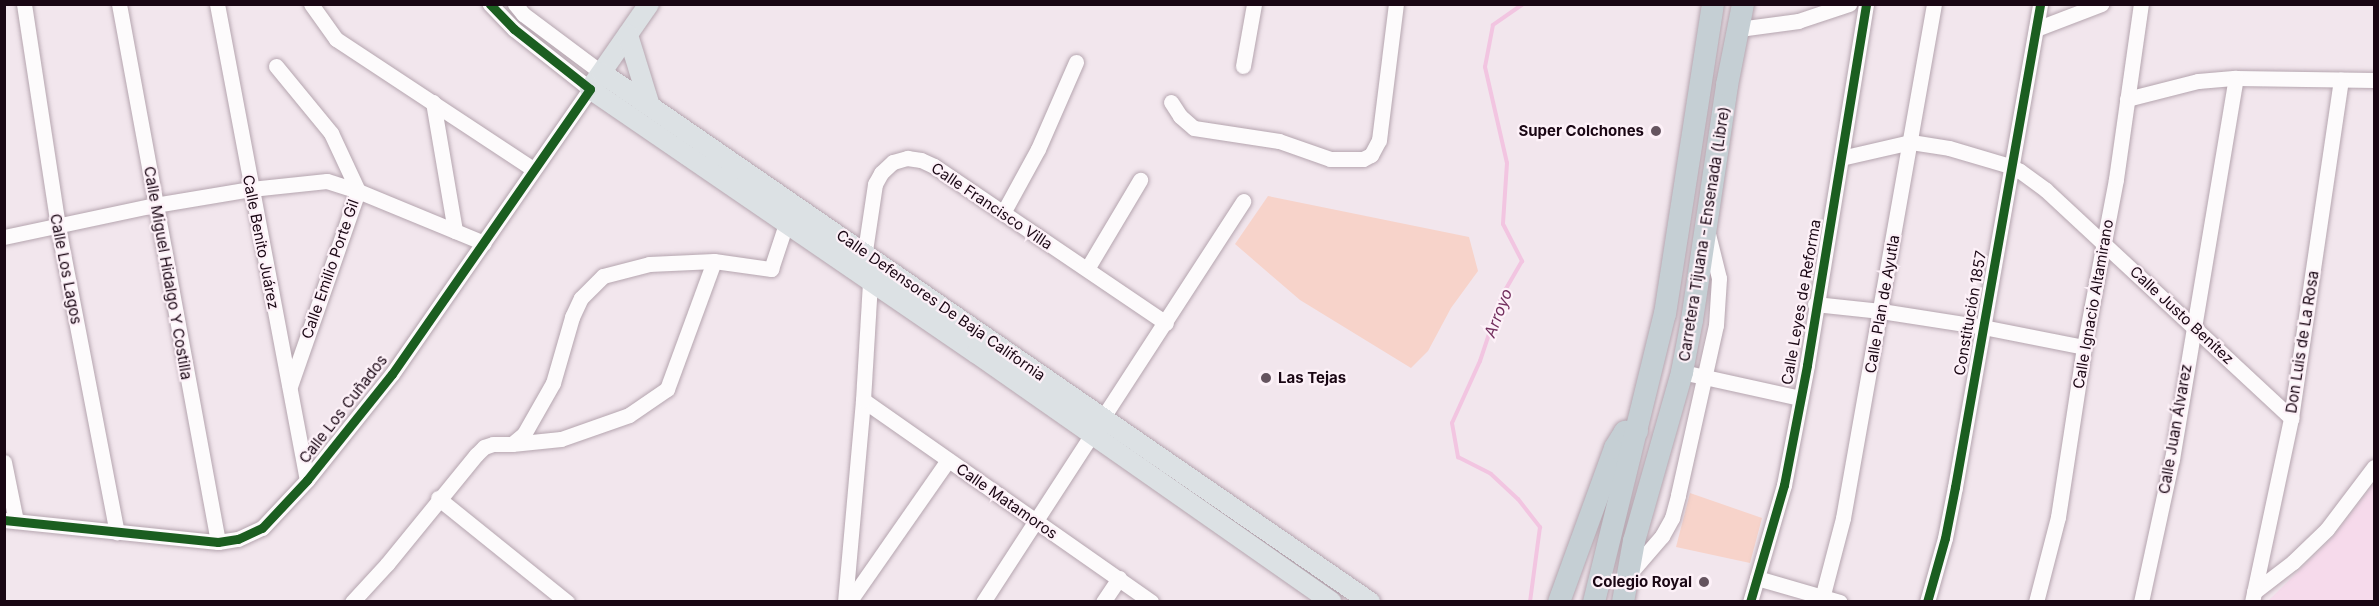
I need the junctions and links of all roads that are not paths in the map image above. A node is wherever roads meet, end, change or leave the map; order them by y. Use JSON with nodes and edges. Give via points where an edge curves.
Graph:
{"nodes":[{"id":1,"x":24,"y":4,"type":"edge"},
{"id":2,"x":119,"y":4,"type":"edge"},
{"id":3,"x":217,"y":4,"type":"edge"},
{"id":4,"x":311,"y":4,"type":"edge"},
{"id":5,"x":490,"y":4,"type":"edge"},
{"id":6,"x":649,"y":4,"type":"edge"},
{"id":7,"x":1254,"y":4,"type":"edge"},
{"id":8,"x":1396,"y":4,"type":"edge"},
{"id":9,"x":1713,"y":4,"type":"edge"},
{"id":10,"x":1743,"y":4,"type":"edge"},
{"id":11,"x":1849,"y":4,"type":"edge"},
{"id":12,"x":1866,"y":4,"type":"edge"},
{"id":13,"x":1934,"y":4,"type":"edge"},
{"id":14,"x":2040,"y":4,"type":"edge"},
{"id":15,"x":2101,"y":4,"type":"edge"},
{"id":16,"x":2141,"y":4,"type":"edge"},
{"id":17,"x":519,"y":9,"type":"edge"},
{"id":18,"x":514,"y":29,"type":"junction"},
{"id":19,"x":1739,"y":29,"type":"junction"},
{"id":20,"x":2036,"y":29,"type":"junction"},
{"id":21,"x":628,"y":35,"type":"junction"},
{"id":22,"x":1076,"y":62,"type":"dead end"},
{"id":23,"x":276,"y":66,"type":"dead end"},
{"id":24,"x":1244,"y":66,"type":"dead end"},
{"id":25,"x":602,"y":73,"type":"junction"},
{"id":26,"x":2236,"y":78,"type":"junction"},
{"id":27,"x":2340,"y":80,"type":"junction"},
{"id":28,"x":2374,"y":80,"type":"edge"},
{"id":29,"x":1727,"y":85,"type":"junction"},
{"id":30,"x":590,"y":89,"type":"junction"},
{"id":31,"x":1698,"y":96,"type":"junction"},
{"id":32,"x":2127,"y":99,"type":"junction"},
{"id":33,"x":433,"y":102,"type":"junction"},
{"id":34,"x":1171,"y":102,"type":"dead end"},
{"id":35,"x":650,"y":106,"type":"junction"},
{"id":36,"x":1911,"y":142,"type":"junction"},
{"id":37,"x":1841,"y":158,"type":"junction"},
{"id":38,"x":2010,"y":166,"type":"junction"},
{"id":39,"x":533,"y":169,"type":"junction"},
{"id":40,"x":1140,"y":180,"type":"dead end"},
{"id":41,"x":251,"y":189,"type":"junction"},
{"id":42,"x":358,"y":191,"type":"junction"},
{"id":43,"x":1244,"y":201,"type":"dead end"},
{"id":44,"x":156,"y":205,"type":"junction"},
{"id":45,"x":1003,"y":213,"type":"junction"},
{"id":46,"x":786,"y":224,"type":"junction"},
{"id":47,"x":58,"y":226,"type":"junction"},
{"id":48,"x":1707,"y":229,"type":"junction"},
{"id":49,"x":455,"y":231,"type":"junction"},
{"id":50,"x":4,"y":237,"type":"edge"},
{"id":51,"x":484,"y":243,"type":"junction"},
{"id":52,"x":2104,"y":244,"type":"junction"},
{"id":53,"x":865,"y":251,"type":"junction"},
{"id":54,"x":714,"y":261,"type":"junction"},
{"id":55,"x":883,"y":264,"type":"junction"},
{"id":56,"x":1087,"y":269,"type":"junction"},
{"id":57,"x":870,"y":282,"type":"junction"},
{"id":58,"x":1815,"y":304,"type":"junction"},
{"id":59,"x":1881,"y":311,"type":"junction"},
{"id":60,"x":1166,"y":323,"type":"junction"},
{"id":61,"x":2193,"y":325,"type":"junction"},
{"id":62,"x":1983,"y":327,"type":"junction"},
{"id":63,"x":2084,"y":347,"type":"junction"},
{"id":64,"x":1682,"y":372,"type":"junction"},
{"id":65,"x":1705,"y":377,"type":"junction"},
{"id":66,"x":289,"y":388,"type":"junction"},
{"id":67,"x":1800,"y":398,"type":"junction"},
{"id":68,"x":863,"y":400,"type":"junction"},
{"id":69,"x":1104,"y":417,"type":"junction"},
{"id":70,"x":2290,"y":418,"type":"junction"},
{"id":71,"x":1634,"y":430,"type":"junction"},
{"id":72,"x":1093,"y":435,"type":"junction"},
{"id":73,"x":512,"y":444,"type":"junction"},
{"id":74,"x":948,"y":460,"type":"junction"},
{"id":75,"x":4,"y":462,"type":"edge"},
{"id":76,"x":2374,"y":467,"type":"edge"},
{"id":77,"x":307,"y":480,"type":"junction"},
{"id":78,"x":1191,"y":480,"type":"junction"},
{"id":79,"x":1181,"y":497,"type":"junction"},
{"id":80,"x":438,"y":498,"type":"junction"},
{"id":81,"x":10,"y":520,"type":"edge"},
{"id":82,"x":1035,"y":521,"type":"junction"},
{"id":83,"x":117,"y":532,"type":"junction"},
{"id":84,"x":1634,"y":541,"type":"junction"},
{"id":85,"x":218,"y":542,"type":"junction"},
{"id":86,"x":1628,"y":576,"type":"junction"},
{"id":87,"x":1119,"y":578,"type":"junction"},
{"id":88,"x":1757,"y":578,"type":"junction"},
{"id":89,"x":1340,"y":593,"type":"edge"},
{"id":90,"x":2253,"y":597,"type":"edge"},
{"id":91,"x":1822,"y":599,"type":"edge"},
{"id":92,"x":352,"y":602,"type":"edge"},
{"id":93,"x":567,"y":602,"type":"edge"},
{"id":94,"x":847,"y":602,"type":"edge"},
{"id":95,"x":983,"y":602,"type":"edge"},
{"id":96,"x":1103,"y":602,"type":"edge"},
{"id":97,"x":1151,"y":602,"type":"edge"},
{"id":98,"x":1332,"y":602,"type":"edge"},
{"id":99,"x":1370,"y":602,"type":"edge"},
{"id":100,"x":1559,"y":602,"type":"edge"},
{"id":101,"x":1594,"y":602,"type":"edge"},
{"id":102,"x":1623,"y":602,"type":"edge"},
{"id":103,"x":1750,"y":602,"type":"edge"},
{"id":104,"x":1840,"y":602,"type":"edge"},
{"id":105,"x":1927,"y":602,"type":"edge"},
{"id":106,"x":2036,"y":602,"type":"edge"},
{"id":107,"x":2142,"y":602,"type":"edge"}],
"edges":[{"from":1,"to":47,"type":"street","name":"Calle Los Lagos"},
{"from":2,"to":44,"type":"street","name":"Calle Miguel Hidalgo Y Costilla"},
{"from":3,"to":41,"type":"street","name":"Calle Benito Juárez"},
{"from":4,"to":33,"type":"street","via":[[336,39]]},
{"from":5,"to":18,"type":"street","name":"Calle Defensores De Baja California"},
{"from":6,"to":21,"type":"main road","name":"Calle Los Cuñados"},
{"from":7,"to":24,"type":"street"},
{"from":8,"to":34,"type":"street","via":[[1379,140],[1371,155],[1364,159],[1330,159],[1279,141],[1194,128]]},
{"from":9,"to":31,"type":"highway","name":"Carretera Tijuana - Ensenada (Libre)"},
{"from":10,"to":19,"type":"highway","name":"Carretera Tijuana - Ensenada (Libre)"},
{"from":11,"to":19,"type":"street","via":[[1798,21]]},
{"from":12,"to":37,"type":"street","name":"Calle Leyes de Reforma"},
{"from":13,"to":36,"type":"street","name":"Calle Plan de Ayutla"},
{"from":14,"to":20,"type":"street","name":"Constitución 1857"},
{"from":15,"to":20,"type":"street"},
{"from":16,"to":32,"type":"street","name":"Calle Ignacio Altamirano"},
{"from":17,"to":18,"type":"street"},
{"from":17,"to":25,"type":"street","name":"Calle Defensores De Baja California"},
{"from":18,"to":30,"type":"street","name":"Calle Defensores De Baja California"},
{"from":19,"to":29,"type":"highway","name":"Carretera Tijuana - Ensenada (Libre)"},
{"from":20,"to":38,"type":"street","name":"Constitución 1857"},
{"from":21,"to":25,"type":"main road","name":"Calle Los Cuñados"},
{"from":21,"to":35,"type":"main road"},
{"from":22,"to":45,"type":"street","via":[[1038,149]]},
{"from":23,"to":42,"type":"street","name":"Calle Emilio Porte Gil","via":[[331,133]]},
{"from":25,"to":30,"type":"main road","name":"Calle Los Cuñados"},
{"from":25,"to":35,"type":"main road","name":"Calle Defensores De Baja California"},
{"from":26,"to":27,"type":"street"},
{"from":26,"to":32,"type":"street","via":[[2198,81]]},
{"from":26,"to":61,"type":"street","name":"Calle Juan Álvarez"},
{"from":27,"to":28,"type":"street"},
{"from":27,"to":70,"type":"street","name":"Don Luis de La Rosa"},
{"from":29,"to":31,"type":"highway"},
{"from":29,"to":48,"type":"highway","name":"Carretera Tijuana - Ensenada (Libre)"},
{"from":30,"to":39,"type":"street","name":"Calle Los Cuñados"},
{"from":30,"to":46,"type":"main road","name":"Calle Defensores De Baja California"},
{"from":31,"to":71,"type":"highway","name":"Carretera Tijuana - Ensenada (Libre)","via":[[1671,286]]},
{"from":32,"to":52,"type":"street","name":"Calle Ignacio Altamirano"},
{"from":33,"to":39,"type":"street"},
{"from":33,"to":49,"type":"street"},
{"from":35,"to":53,"type":"main road","name":"Calle Defensores De Baja California"},
{"from":36,"to":37,"type":"street","name":"Calle Justo Benítez"},
{"from":36,"to":38,"type":"street","name":"Calle Justo Benítez","via":[[1949,148]]},
{"from":36,"to":59,"type":"street","name":"Calle Plan de Ayutla"},
{"from":37,"to":58,"type":"street","name":"Calle Leyes de Reforma"},
{"from":38,"to":52,"type":"street","name":"Calle Justo Benítez","via":[[2046,190]]},
{"from":38,"to":62,"type":"street","name":"Constitución 1857"},
{"from":39,"to":51,"type":"street","name":"Calle Los Cuñados"},
{"from":40,"to":56,"type":"street"},
{"from":41,"to":42,"type":"street","via":[[327,181]]},
{"from":41,"to":44,"type":"street"},
{"from":41,"to":66,"type":"street","name":"Calle Benito Juárez"},
{"from":42,"to":49,"type":"street"},
{"from":42,"to":66,"type":"street","name":"Calle Emilio Porte Gil"},
{"from":43,"to":60,"type":"street"},
{"from":44,"to":47,"type":"street"},
{"from":44,"to":85,"type":"street","name":"Calle Miguel Hidalgo Y Costilla"},
{"from":45,"to":53,"type":"street","name":"Calle Francisco Villa","via":[[934,166],[906,158],[893,162],[875,184]]},
{"from":45,"to":56,"type":"street","name":"Calle Francisco Villa"},
{"from":46,"to":54,"type":"street","via":[[771,269]]},
{"from":46,"to":57,"type":"main road","name":"Calle Defensores De Baja California"},
{"from":47,"to":50,"type":"street"},
{"from":47,"to":83,"type":"street","name":"Calle Los Lagos"},
{"from":48,"to":64,"type":"highway","name":"Carretera Tijuana - Ensenada (Libre)"},
{"from":48,"to":65,"type":"street","via":[[1719,278],[1716,325]]},
{"from":49,"to":51,"type":"street"},
{"from":51,"to":77,"type":"street","name":"Calle Los Cuñados","via":[[392,374]]},
{"from":52,"to":61,"type":"street","name":"Calle Justo Benítez"},
{"from":52,"to":63,"type":"street","name":"Calle Ignacio Altamirano"},
{"from":53,"to":55,"type":"main road","name":"Calle Defensores De Baja California"},
{"from":54,"to":73,"type":"street","via":[[667,389],[629,415],[571,436]]},
{"from":54,"to":73,"type":"street","via":[[649,264],[603,276],[581,298],[553,383],[531,423]]},
{"from":55,"to":57,"type":"main road"},
{"from":55,"to":69,"type":"main road","name":"Calle Defensores De Baja California"},
{"from":56,"to":60,"type":"street","name":"Calle Francisco Villa"},
{"from":57,"to":68,"type":"street"},
{"from":57,"to":72,"type":"main road","name":"Calle Defensores De Baja California"},
{"from":58,"to":59,"type":"street"},
{"from":58,"to":67,"type":"street","name":"Calle Leyes de Reforma"},
{"from":59,"to":62,"type":"street"},
{"from":59,"to":91,"type":"street","name":"Calle Plan de Ayutla","via":[[1843,518]]},
{"from":60,"to":69,"type":"street"},
{"from":61,"to":70,"type":"street","name":"Calle Justo Benítez"},
{"from":61,"to":107,"type":"street","name":"Calle Juan Álvarez","via":[[2172,459]]},
{"from":62,"to":63,"type":"street"},
{"from":62,"to":105,"type":"street","name":"Constitución 1857","via":[[1945,538]]},
{"from":63,"to":106,"type":"street","name":"Calle Ignacio Altamirano","via":[[2058,517]]},
{"from":64,"to":65,"type":"street"},
{"from":64,"to":84,"type":"highway","name":"Carretera Tijuana - Ensenada (Libre)"},
{"from":65,"to":67,"type":"street"},
{"from":65,"to":86,"type":"street","via":[[1672,518]]},
{"from":66,"to":77,"type":"street","name":"Calle Benito Juárez"},
{"from":67,"to":88,"type":"street","name":"Calle Leyes de Reforma","via":[[1784,484]]},
{"from":68,"to":74,"type":"street","name":"Calle Matamoros"},
{"from":68,"to":94,"type":"street"},
{"from":69,"to":72,"type":"street"},
{"from":69,"to":78,"type":"main road","name":"Calle Defensores De Baja California"},
{"from":70,"to":90,"type":"street","name":"Don Luis de La Rosa"},
{"from":71,"to":84,"type":"highway","via":[[1648,438],[1648,447],[1629,519],[1628,532]]},
{"from":71,"to":100,"type":"highway","via":[[1625,432],[1615,448]]},
{"from":71,"to":101,"type":"highway","name":"Carretera Tijuana - Ensenada (Libre)"},
{"from":72,"to":79,"type":"main road","name":"Calle Defensores De Baja California"},
{"from":72,"to":82,"type":"street"},
{"from":73,"to":80,"type":"street","via":[[484,447]]},
{"from":74,"to":82,"type":"street","name":"Calle Matamoros"},
{"from":74,"to":94,"type":"street"},
{"from":75,"to":81,"type":"street"},
{"from":76,"to":90,"type":"street","via":[[2327,529]]},
{"from":77,"to":85,"type":"street","name":"Calle Los Cuñados","via":[[262,528],[238,539]]},
{"from":78,"to":79,"type":"street"},
{"from":78,"to":89,"type":"main road","name":"Calle Defensores De Baja California"},
{"from":79,"to":98,"type":"main road","name":"Calle Defensores De Baja California"},
{"from":80,"to":92,"type":"street"},
{"from":80,"to":93,"type":"street"},
{"from":81,"to":83,"type":"street","name":"Calle Los Cuñados"},
{"from":82,"to":87,"type":"street","name":"Calle Matamoros"},
{"from":82,"to":95,"type":"street"},
{"from":83,"to":85,"type":"street","name":"Calle Los Cuñados"},
{"from":84,"to":86,"type":"highway","name":"Carretera Tijuana - Ensenada (Libre)"},
{"from":86,"to":102,"type":"highway","name":"Carretera Tijuana - Ensenada (Libre)"},
{"from":87,"to":96,"type":"street"},
{"from":87,"to":97,"type":"street","name":"Calle Matamoros"},
{"from":88,"to":91,"type":"street"},
{"from":88,"to":103,"type":"street","name":"Calle Leyes de Reforma"},
{"from":89,"to":99,"type":"main road","name":"Calle Defensores De Baja California"},
{"from":91,"to":104,"type":"street"}]}
